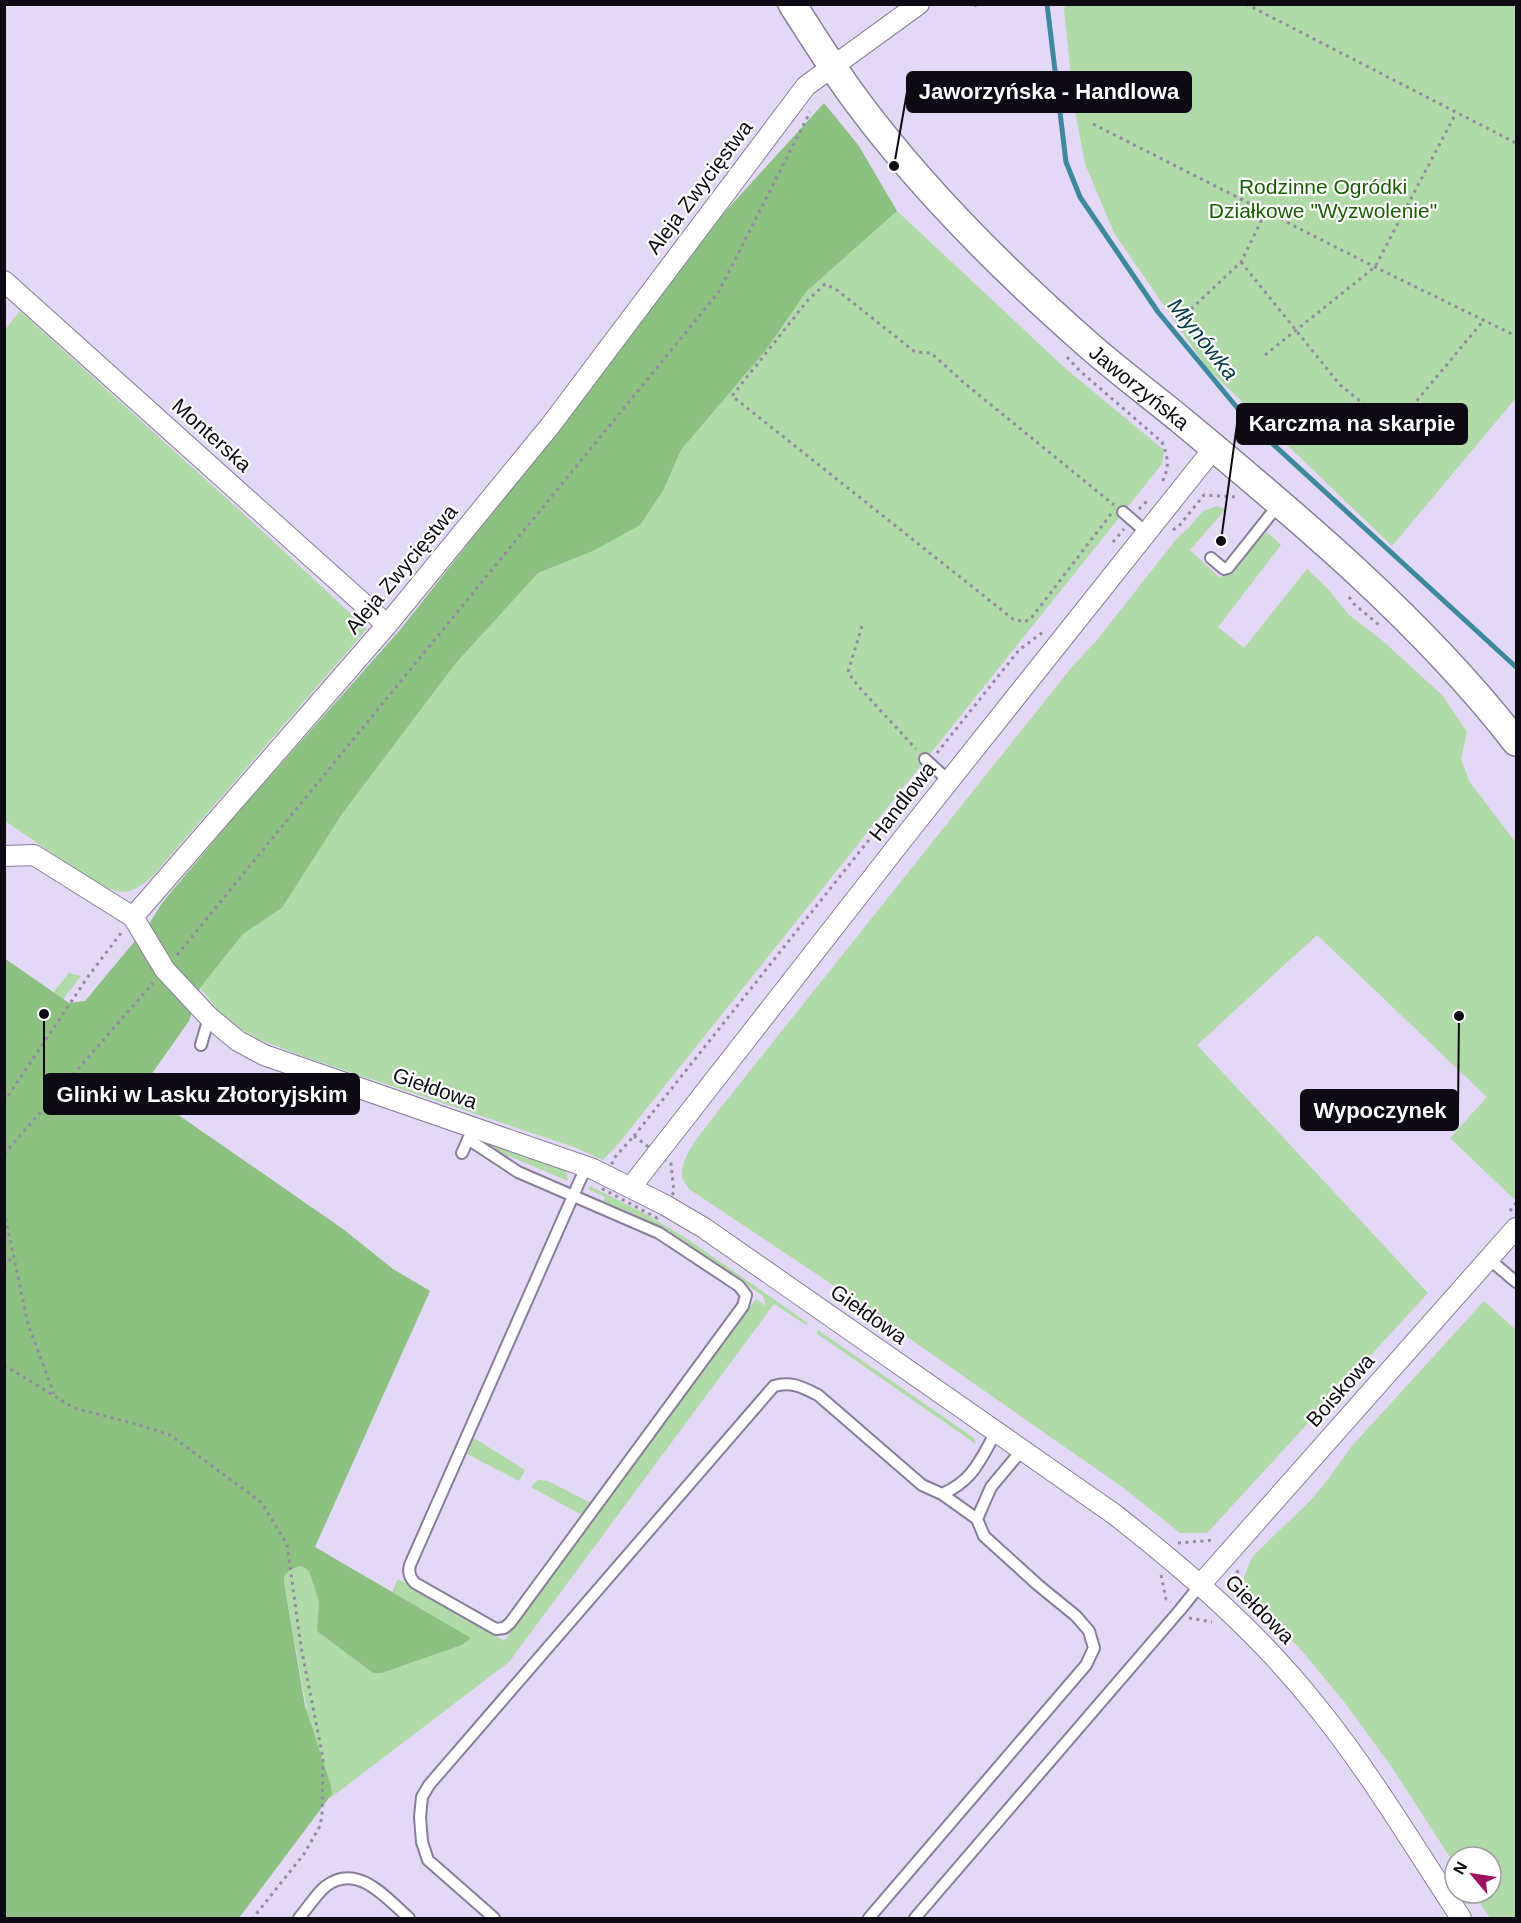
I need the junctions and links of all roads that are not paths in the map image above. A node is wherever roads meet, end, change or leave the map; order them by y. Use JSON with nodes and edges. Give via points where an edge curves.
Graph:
{"nodes":[{"id":1,"x":792,"y":4,"type":"edge"},
{"id":2,"x":919,"y":4,"type":"edge"},
{"id":3,"x":832,"y":67,"type":"junction"},
{"id":4,"x":4,"y":281,"type":"edge"},
{"id":5,"x":1214,"y":448,"type":"junction"},
{"id":6,"x":1279,"y":504,"type":"junction"},
{"id":7,"x":1124,"y":513,"type":"road end"},
{"id":8,"x":1147,"y":533,"type":"junction"},
{"id":9,"x":1211,"y":558,"type":"dead end"},
{"id":10,"x":387,"y":625,"type":"junction"},
{"id":11,"x":1516,"y":742,"type":"edge"},
{"id":12,"x":927,"y":761,"type":"road end"},
{"id":13,"x":949,"y":781,"type":"junction"},
{"id":14,"x":4,"y":856,"type":"edge"},
{"id":15,"x":125,"y":918,"type":"junction"},
{"id":16,"x":209,"y":1017,"type":"junction"},
{"id":17,"x":201,"y":1044,"type":"dead end"},
{"id":18,"x":471,"y":1133,"type":"junction"},
{"id":19,"x":462,"y":1154,"type":"dead end"},
{"id":20,"x":586,"y":1167,"type":"junction"},
{"id":21,"x":631,"y":1187,"type":"junction"},
{"id":22,"x":573,"y":1196,"type":"junction"},
{"id":23,"x":1516,"y":1228,"type":"edge"},
{"id":24,"x":1489,"y":1258,"type":"junction"},
{"id":25,"x":1516,"y":1282,"type":"edge"},
{"id":26,"x":996,"y":1432,"type":"junction"},
{"id":27,"x":1022,"y":1450,"type":"junction"},
{"id":28,"x":942,"y":1494,"type":"junction"},
{"id":29,"x":977,"y":1519,"type":"junction"},
{"id":30,"x":1201,"y":1584,"type":"junction"},
{"id":31,"x":299,"y":1918,"type":"edge"},
{"id":32,"x":409,"y":1918,"type":"edge"},
{"id":33,"x":494,"y":1918,"type":"edge"},
{"id":34,"x":869,"y":1918,"type":"edge"},
{"id":35,"x":915,"y":1918,"type":"edge"},
{"id":36,"x":1461,"y":1918,"type":"edge"}],
"edges":[{"from":1,"to":3,"type":"street","name":"Jaworzyńska"},
{"from":2,"to":3,"type":"street","name":"Aleja Zwycięstwa"},
{"from":3,"to":5,"type":"street","name":"Jaworzyńska","via":[[911,168],[1036,297]]},
{"from":3,"to":10,"type":"street","name":"Aleja Zwycięstwa","via":[[806,86],[550,426]]},
{"from":4,"to":10,"type":"street","name":"Monterska"},
{"from":5,"to":6,"type":"street","name":"Jaworzyńska"},
{"from":5,"to":8,"type":"street","name":"Handlowa"},
{"from":6,"to":9,"type":"lane","via":[[1228,568],[1224,570]]},
{"from":6,"to":11,"type":"street","name":"Jaworzyńska","via":[[1417,631]]},
{"from":7,"to":8,"type":"lane"},
{"from":8,"to":13,"type":"street","name":"Handlowa"},
{"from":10,"to":15,"type":"street","name":"Aleja Zwycięstwa"},
{"from":12,"to":13,"type":"lane"},
{"from":13,"to":21,"type":"street","name":"Handlowa"},
{"from":14,"to":15,"type":"street","via":[[34,855]]},
{"from":15,"to":16,"type":"street","name":"Giełdowa","via":[[165,970]]},
{"from":16,"to":17,"type":"lane"},
{"from":16,"to":18,"type":"street","name":"Giełdowa","via":[[238,1041],[264,1055]]},
{"from":18,"to":19,"type":"lane"},
{"from":18,"to":20,"type":"street","name":"Giełdowa"},
{"from":18,"to":22,"type":"lane","via":[[519,1172]]},
{"from":20,"to":21,"type":"street","name":"Giełdowa"},
{"from":20,"to":22,"type":"lane"},
{"from":21,"to":26,"type":"street","name":"Giełdowa","via":[[704,1228]]},
{"from":22,"to":22,"type":"lane","via":[[409,1568],[415,1582],[496,1629],[510,1623],[745,1301],[742,1287],[671,1240]]},
{"from":23,"to":24,"type":"street","name":"Boiskowa"},
{"from":24,"to":25,"type":"lane"},
{"from":24,"to":30,"type":"street","name":"Boiskowa"},
{"from":26,"to":27,"type":"street","name":"Giełdowa"},
{"from":26,"to":28,"type":"lane","via":[[971,1475]]},
{"from":27,"to":29,"type":"lane","via":[[991,1487]]},
{"from":27,"to":30,"type":"street","name":"Giełdowa","via":[[1114,1514]]},
{"from":28,"to":29,"type":"lane"},
{"from":28,"to":33,"type":"lane","via":[[922,1485],[818,1395],[786,1383],[774,1386],[422,1797],[422,1842],[428,1860]]},
{"from":29,"to":34,"type":"lane","via":[[984,1536],[1076,1616],[1089,1631],[1094,1647],[1086,1665]]},
{"from":30,"to":35,"type":"lane"},
{"from":30,"to":36,"type":"street","name":"Giełdowa","via":[[1267,1649],[1318,1707]]},
{"from":31,"to":32,"type":"lane","via":[[327,1886],[355,1877]]}]}
